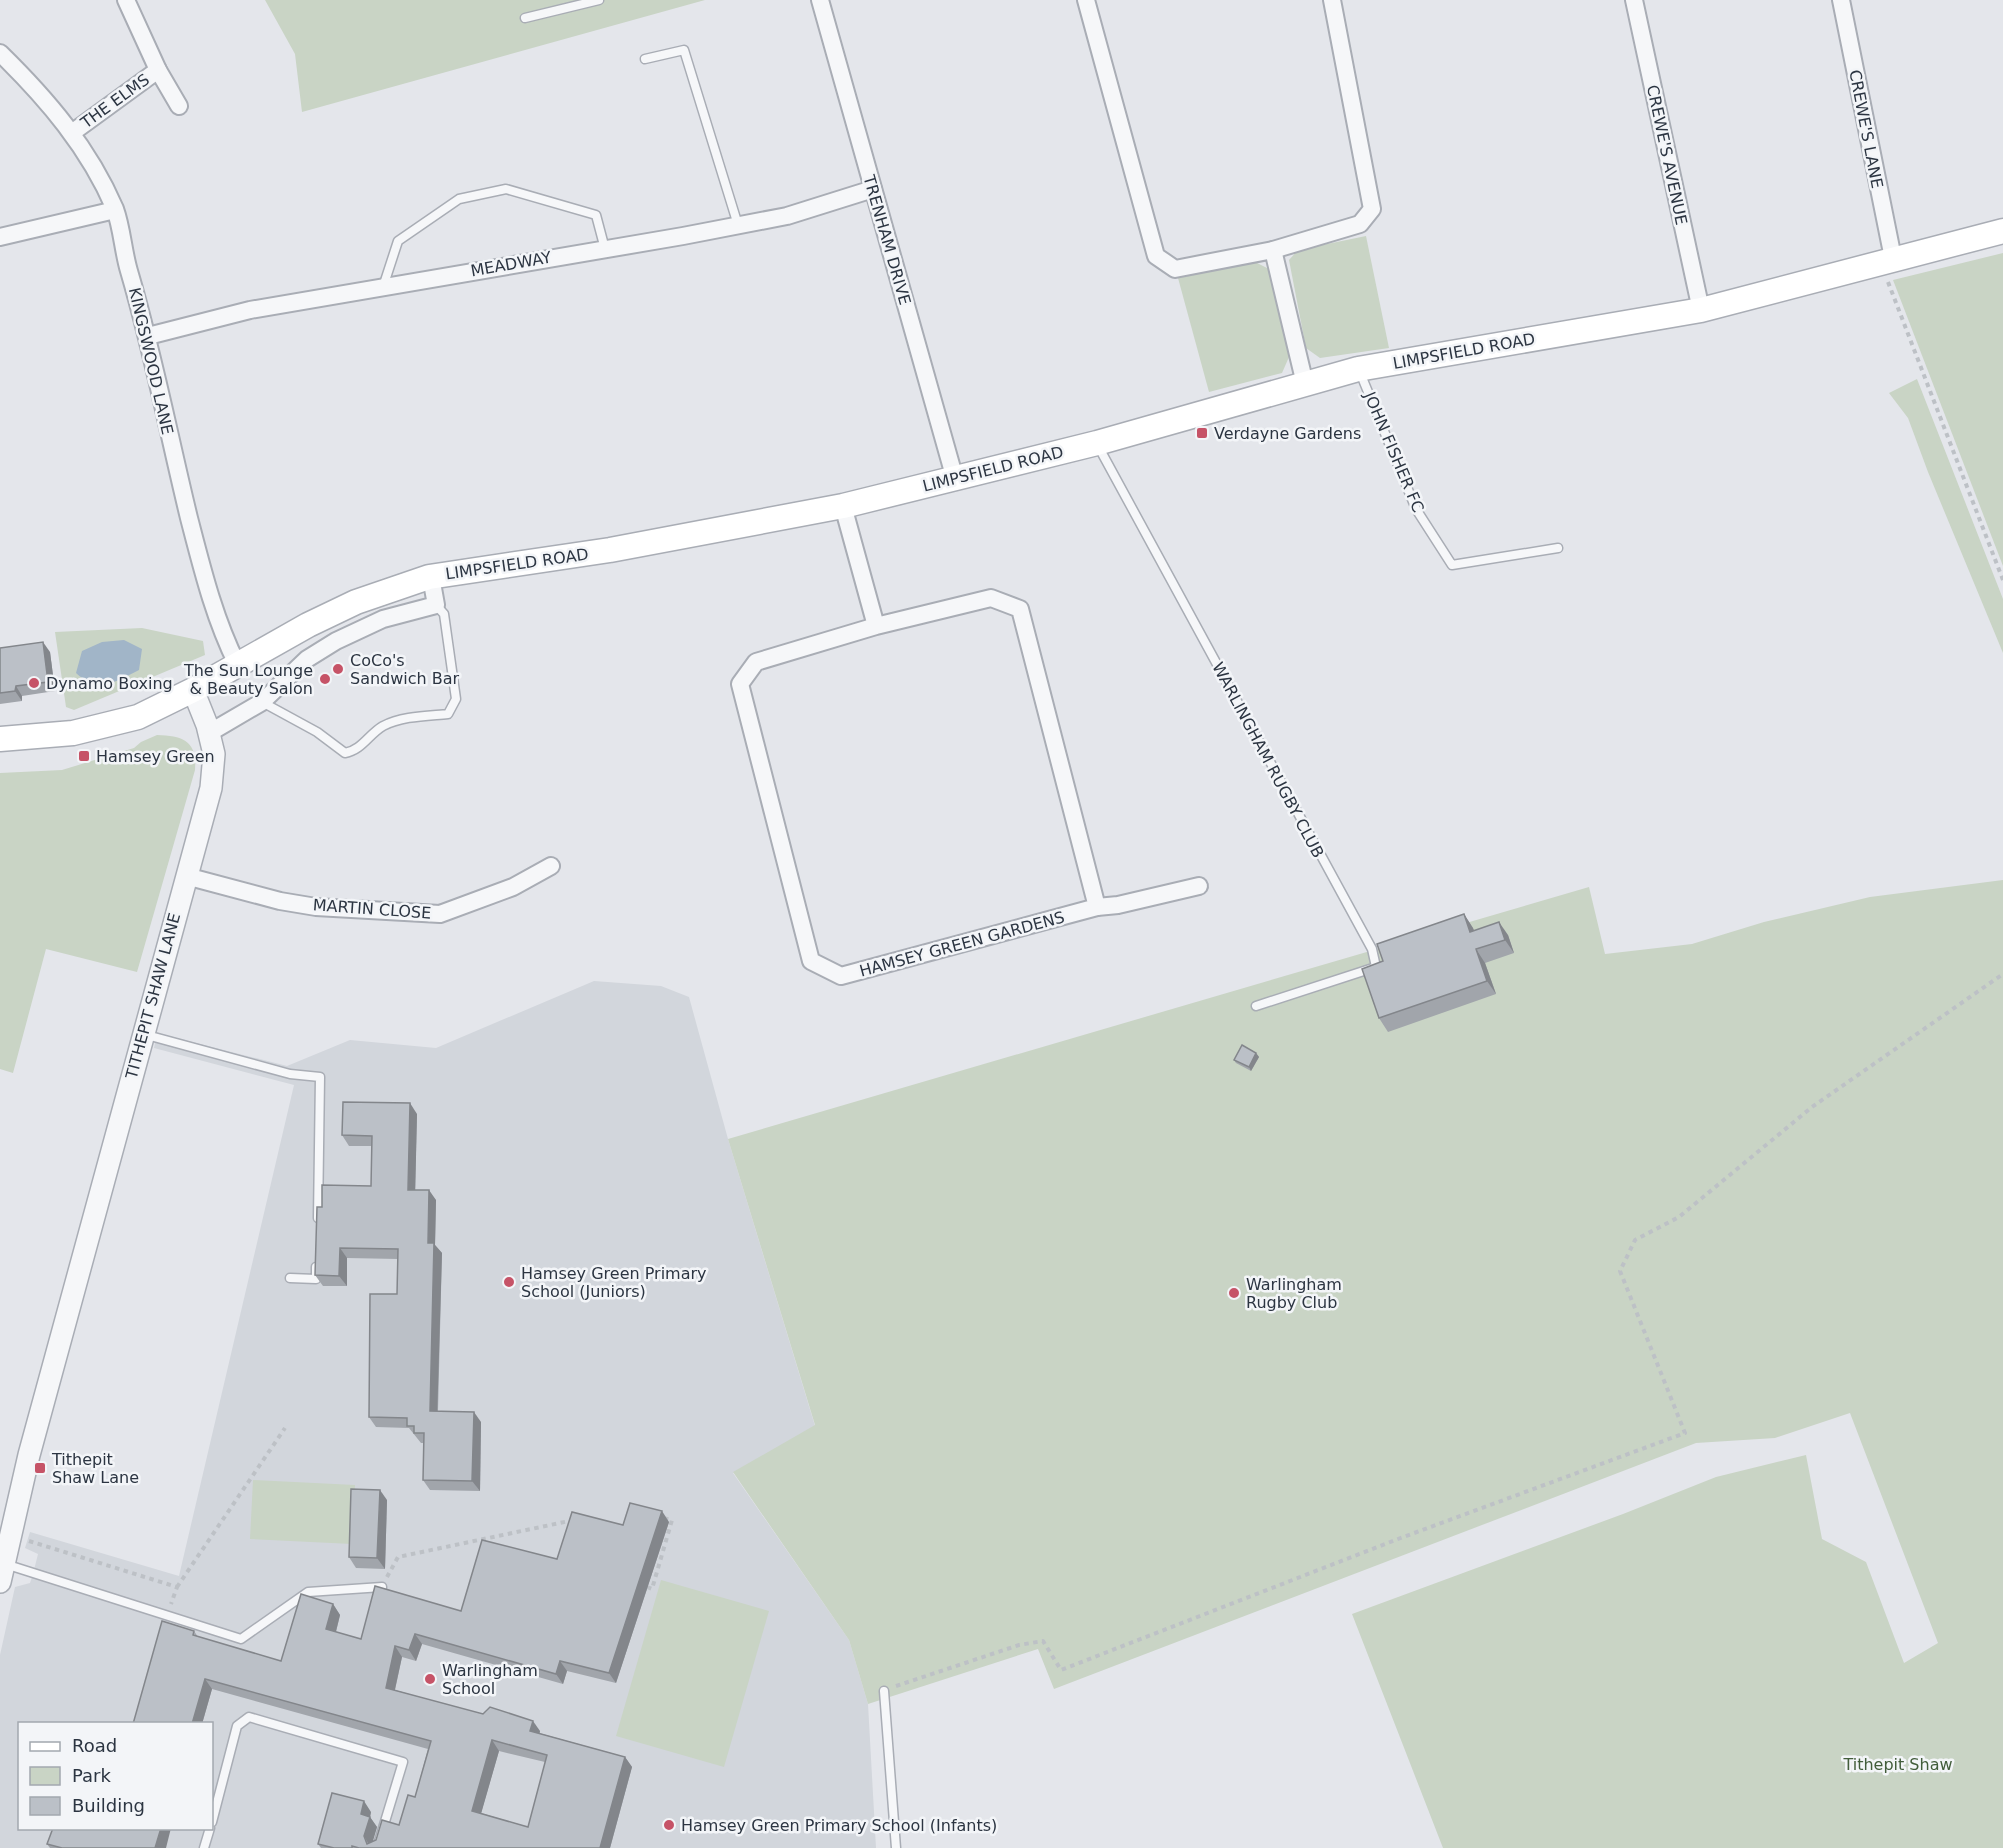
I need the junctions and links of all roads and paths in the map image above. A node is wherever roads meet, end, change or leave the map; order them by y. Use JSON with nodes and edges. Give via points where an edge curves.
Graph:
{"nodes":[{"id":1,"x":126,"y":0,"type":"edge"},
{"id":2,"x":599,"y":0,"type":"edge"},
{"id":3,"x":820,"y":0,"type":"edge"},
{"id":4,"x":1086,"y":0,"type":"edge"},
{"id":5,"x":1332,"y":0,"type":"edge"},
{"id":6,"x":1634,"y":0,"type":"edge"},
{"id":7,"x":1841,"y":0,"type":"edge"},
{"id":8,"x":525,"y":18,"type":"dead end"},
{"id":9,"x":0,"y":53,"type":"edge"},
{"id":10,"x":645,"y":59,"type":"dead end"},
{"id":11,"x":158,"y":70,"type":"junction"},
{"id":12,"x":179,"y":106,"type":"dead end"},
{"id":13,"x":73,"y":132,"type":"junction"},
{"id":14,"x":873,"y":189,"type":"junction"},
{"id":15,"x":115,"y":210,"type":"junction"},
{"id":16,"x":738,"y":225,"type":"junction"},
{"id":17,"x":2003,"y":231,"type":"edge"},
{"id":18,"x":0,"y":237,"type":"edge"},
{"id":19,"x":604,"y":249,"type":"junction"},
{"id":20,"x":1273,"y":250,"type":"junction"},
{"id":21,"x":1886,"y":260,"type":"junction"},
{"id":22,"x":383,"y":287,"type":"junction"},
{"id":23,"x":1701,"y":310,"type":"junction"},
{"id":24,"x":148,"y":336,"type":"junction"},
{"id":25,"x":1358,"y":369,"type":"junction"},
{"id":26,"x":1305,"y":384,"type":"junction"},
{"id":27,"x":1097,"y":443,"type":"junction"},
{"id":28,"x":955,"y":479,"type":"junction"},
{"id":29,"x":843,"y":506,"type":"junction"},
{"id":30,"x":1558,"y":548,"type":"dead end"},
{"id":31,"x":431,"y":577,"type":"junction"},
{"id":32,"x":2003,"y":580,"type":"edge"},
{"id":33,"x":436,"y":605,"type":"junction"},
{"id":34,"x":876,"y":626,"type":"junction"},
{"id":35,"x":237,"y":664,"type":"junction"},
{"id":36,"x":193,"y":690,"type":"junction"},
{"id":37,"x":262,"y":702,"type":"junction"},
{"id":38,"x":209,"y":733,"type":"junction"},
{"id":39,"x":0,"y":739,"type":"edge"},
{"id":40,"x":551,"y":866,"type":"dead end"},
{"id":41,"x":186,"y":876,"type":"junction"},
{"id":42,"x":1199,"y":886,"type":"dead end"},
{"id":43,"x":1097,"y":907,"type":"junction"},
{"id":44,"x":2003,"y":975,"type":"edge"},
{"id":45,"x":1256,"y":1006,"type":"dead end"},
{"id":46,"x":143,"y":1034,"type":"junction"},
{"id":47,"x":318,"y":1232,"type":"edge"},
{"id":48,"x":317,"y":1256,"type":"edge"},
{"id":49,"x":290,"y":1278,"type":"dead end"},
{"id":50,"x":285,"y":1428,"type":"dead end"},
{"id":51,"x":653,"y":1516,"type":"edge"},
{"id":52,"x":577,"y":1519,"type":"edge"},
{"id":53,"x":11,"y":1535,"type":"junction"},
{"id":54,"x":2,"y":1573,"type":"edge"},
{"id":55,"x":177,"y":1587,"type":"junction"},
{"id":56,"x":382,"y":1587,"type":"joint"},
{"id":57,"x":647,"y":1587,"type":"dead end"},
{"id":58,"x":166,"y":1616,"type":"junction"},
{"id":59,"x":884,"y":1690,"type":"joint"},
{"id":60,"x":213,"y":1818,"type":"edge"},
{"id":61,"x":209,"y":1830,"type":"edge"},
{"id":62,"x":204,"y":1848,"type":"edge"},
{"id":63,"x":377,"y":1848,"type":"edge"},
{"id":64,"x":896,"y":1848,"type":"edge"}],
"edges":[{"from":1,"to":11,"type":"street","name":"THE ELMS"},
{"from":2,"to":8,"type":"lane"},
{"from":3,"to":14,"type":"street","name":"TRENHAM DRIVE"},
{"from":4,"to":20,"type":"street","via":[[1156,256],[1175,269]]},
{"from":5,"to":20,"type":"street","via":[[1372,209],[1360,224]]},
{"from":6,"to":23,"type":"street","name":"CREWE'S AVENUE"},
{"from":7,"to":21,"type":"street","name":"CREWE'S LANE"},
{"from":9,"to":13,"type":"street","name":"KINGSWOOD LANE"},
{"from":10,"to":16,"type":"lane","via":[[684,50]]},
{"from":11,"to":12,"type":"street","name":"THE ELMS"},
{"from":11,"to":13,"type":"street","name":"THE ELMS"},
{"from":13,"to":15,"type":"street","name":"KINGSWOOD LANE"},
{"from":14,"to":16,"type":"street","name":"MEADWAY","via":[[787,216]]},
{"from":14,"to":28,"type":"street","name":"TRENHAM DRIVE"},
{"from":15,"to":18,"type":"street"},
{"from":15,"to":24,"type":"street","name":"KINGSWOOD LANE"},
{"from":16,"to":19,"type":"street","name":"MEADWAY"},
{"from":17,"to":21,"type":"main road","name":"LIMPSFIELD ROAD"},
{"from":19,"to":22,"type":"street","name":"MEADWAY"},
{"from":19,"to":22,"type":"lane","via":[[596,215],[506,189],[459,199],[398,241]]},
{"from":20,"to":26,"type":"street"},
{"from":21,"to":23,"type":"main road","name":"LIMPSFIELD ROAD"},
{"from":21,"to":32,"type":"path"},
{"from":22,"to":24,"type":"street","name":"MEADWAY","via":[[250,310]]},
{"from":23,"to":25,"type":"main road","name":"LIMPSFIELD ROAD"},
{"from":24,"to":35,"type":"street","name":"KINGSWOOD LANE","via":[[158,395],[206,586],[222,635]]},
{"from":25,"to":26,"type":"main road","name":"LIMPSFIELD ROAD"},
{"from":25,"to":30,"type":"lane","name":"JOHN FISHER FC","via":[[1416,509],[1452,565]]},
{"from":26,"to":27,"type":"main road","name":"LIMPSFIELD ROAD"},
{"from":27,"to":28,"type":"main road","name":"LIMPSFIELD ROAD"},
{"from":27,"to":45,"type":"lane","name":"WARLINGHAM RUGBY CLUB","via":[[1372,949],[1376,967]]},
{"from":28,"to":29,"type":"main road","name":"LIMPSFIELD ROAD"},
{"from":29,"to":31,"type":"main road","name":"LIMPSFIELD ROAD","via":[[610,550]]},
{"from":29,"to":34,"type":"street"},
{"from":31,"to":33,"type":"street"},
{"from":31,"to":35,"type":"main road","name":"LIMPSFIELD ROAD","via":[[356,602]]},
{"from":33,"to":37,"type":"street","via":[[383,619],[336,641],[307,659]]},
{"from":33,"to":37,"type":"lane","via":[[444,614],[456,699],[448,714],[384,726],[354,752],[345,753],[317,732]]},
{"from":34,"to":43,"type":"street","name":"HAMSEY GREEN GARDENS","via":[[991,598],[1020,609]]},
{"from":34,"to":43,"type":"street","name":"HAMSEY GREEN GARDENS","via":[[756,662],[740,684],[811,961],[841,976]]},
{"from":35,"to":36,"type":"main road","name":"LIMPSFIELD ROAD"},
{"from":36,"to":38,"type":"street","name":"TITHEPIT SHAW LANE"},
{"from":36,"to":39,"type":"main road","name":"LIMPSFIELD ROAD","via":[[138,717],[73,733]]},
{"from":37,"to":38,"type":"street"},
{"from":38,"to":41,"type":"street","name":"TITHEPIT SHAW LANE","via":[[214,754],[211,788]]},
{"from":40,"to":41,"type":"street","name":"MARTIN CLOSE","via":[[513,887],[440,914],[316,907]]},
{"from":41,"to":46,"type":"street","name":"TITHEPIT SHAW LANE"},
{"from":42,"to":43,"type":"street"},
{"from":44,"to":59,"type":"path","via":[[1812,1107],[1679,1216],[1635,1240],[1620,1271],[1685,1433],[1061,1670],[1043,1641],[1019,1645]]},
{"from":46,"to":47,"type":"lane","via":[[290,1074],[320,1077]]},
{"from":46,"to":53,"type":"street","name":"TITHEPIT SHAW LANE"},
{"from":48,"to":49,"type":"lane","via":[[316,1279]]},
{"from":50,"to":55,"type":"path"},
{"from":51,"to":57,"type":"path","via":[[672,1520],[652,1589]]},
{"from":52,"to":56,"type":"path","via":[[398,1557]]},
{"from":53,"to":54,"type":"street","name":"TITHEPIT SHAW LANE"},
{"from":53,"to":55,"type":"path"},
{"from":54,"to":58,"type":"lane"},
{"from":55,"to":58,"type":"path"},
{"from":56,"to":58,"type":"lane","via":[[308,1592],[241,1639]]},
{"from":59,"to":64,"type":"lane"},
{"from":60,"to":63,"type":"lane","via":[[237,1726],[249,1717],[403,1762]]},
{"from":61,"to":62,"type":"lane"}]}
